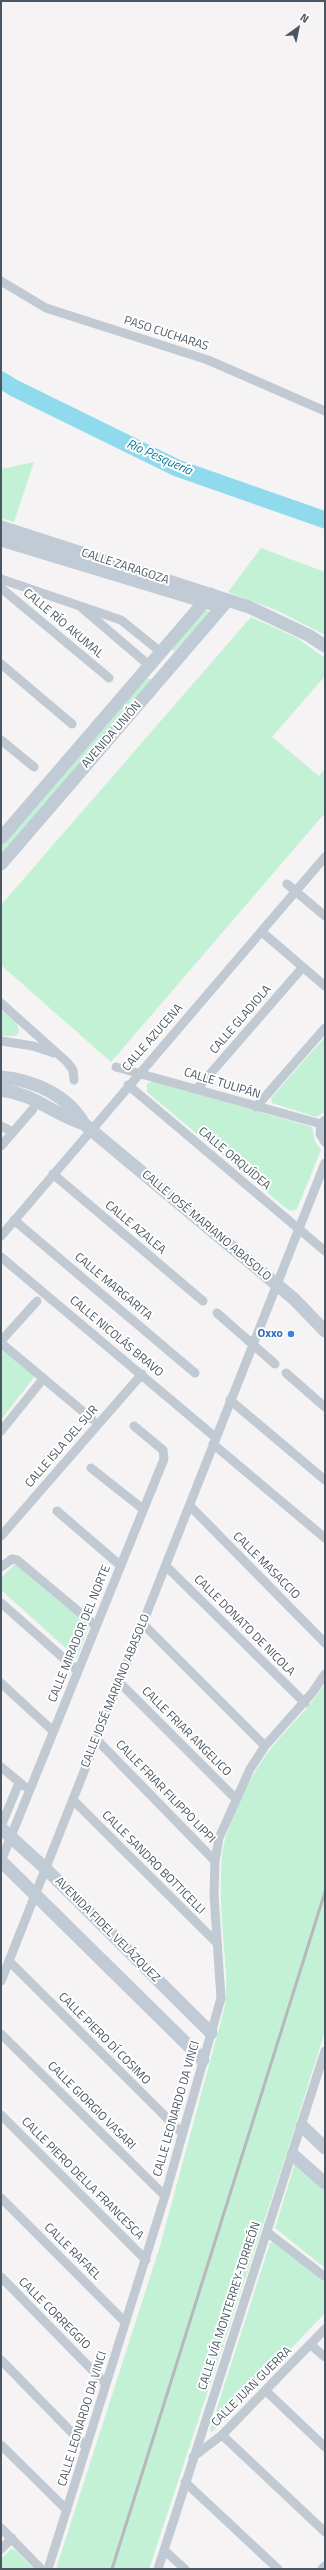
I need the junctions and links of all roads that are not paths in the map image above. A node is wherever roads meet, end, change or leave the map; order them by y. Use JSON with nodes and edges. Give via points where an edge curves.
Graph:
{"nodes":[{"id":1,"x":1,"y":281,"type":"edge"},
{"id":2,"x":325,"y":410,"type":"edge"},
{"id":3,"x":1,"y":527,"type":"edge"},
{"id":4,"x":1,"y":540,"type":"edge"},
{"id":5,"x":2,"y":583,"type":"edge"},
{"id":6,"x":182,"y":596,"type":"junction"},
{"id":7,"x":208,"y":598,"type":"junction"},
{"id":8,"x":226,"y":603,"type":"junction"},
{"id":9,"x":78,"y":604,"type":"junction"},
{"id":10,"x":190,"y":620,"type":"junction"},
{"id":11,"x":325,"y":646,"type":"edge"},
{"id":12,"x":162,"y":653,"type":"junction"},
{"id":13,"x":174,"y":663,"type":"junction"},
{"id":14,"x":1,"y":664,"type":"edge"},
{"id":15,"x":150,"y":666,"type":"junction"},
{"id":16,"x":163,"y":677,"type":"junction"},
{"id":17,"x":109,"y":678,"type":"dead end"},
{"id":18,"x":72,"y":724,"type":"dead end"},
{"id":19,"x":1,"y":740,"type":"edge"},
{"id":20,"x":34,"y":767,"type":"dead end"},
{"id":21,"x":1,"y":838,"type":"edge"},
{"id":22,"x":325,"y":857,"type":"edge"},
{"id":23,"x":1,"y":864,"type":"edge"},
{"id":24,"x":287,"y":884,"type":"dead end"},
{"id":25,"x":296,"y":892,"type":"junction"},
{"id":26,"x":325,"y":916,"type":"edge"},
{"id":27,"x":262,"y":932,"type":"junction"},
{"id":28,"x":303,"y":967,"type":"junction"},
{"id":29,"x":325,"y":986,"type":"edge"},
{"id":30,"x":1,"y":1003,"type":"edge"},
{"id":31,"x":325,"y":1028,"type":"edge"},
{"id":32,"x":1,"y":1041,"type":"edge"},
{"id":33,"x":57,"y":1054,"type":"junction"},
{"id":34,"x":116,"y":1066,"type":"dead end"},
{"id":35,"x":140,"y":1072,"type":"junction"},
{"id":36,"x":1,"y":1078,"type":"edge"},
{"id":37,"x":74,"y":1080,"type":"dead end"},
{"id":38,"x":128,"y":1085,"type":"junction"},
{"id":39,"x":197,"y":1089,"type":"junction"},
{"id":40,"x":1,"y":1090,"type":"edge"},
{"id":41,"x":256,"y":1107,"type":"junction"},
{"id":42,"x":33,"y":1109,"type":"dead end"},
{"id":43,"x":323,"y":1122,"type":"edge"},
{"id":44,"x":1,"y":1126,"type":"edge"},
{"id":45,"x":87,"y":1127,"type":"junction"},
{"id":46,"x":13,"y":1132,"type":"junction"},
{"id":47,"x":325,"y":1142,"type":"edge"},
{"id":48,"x":1,"y":1146,"type":"edge"},
{"id":49,"x":324,"y":1168,"type":"edge"},
{"id":50,"x":53,"y":1174,"type":"junction"},
{"id":51,"x":14,"y":1220,"type":"junction"},
{"id":52,"x":298,"y":1229,"type":"junction"},
{"id":53,"x":1,"y":1236,"type":"edge"},
{"id":54,"x":325,"y":1251,"type":"edge"},
{"id":55,"x":1,"y":1257,"type":"edge"},
{"id":56,"x":275,"y":1285,"type":"junction"},
{"id":57,"x":37,"y":1301,"type":"dead end"},
{"id":58,"x":203,"y":1301,"type":"dead end"},
{"id":59,"x":217,"y":1313,"type":"dead end"},
{"id":60,"x":325,"y":1331,"type":"edge"},
{"id":61,"x":1,"y":1342,"type":"edge"},
{"id":62,"x":253,"y":1344,"type":"junction"},
{"id":63,"x":275,"y":1364,"type":"dead end"},
{"id":64,"x":195,"y":1373,"type":"dead end"},
{"id":65,"x":286,"y":1373,"type":"dead end"},
{"id":66,"x":142,"y":1374,"type":"junction"},
{"id":67,"x":43,"y":1379,"type":"junction"},
{"id":68,"x":230,"y":1400,"type":"junction"},
{"id":69,"x":325,"y":1407,"type":"edge"},
{"id":70,"x":92,"y":1419,"type":"dead end"},
{"id":71,"x":134,"y":1426,"type":"dead end"},
{"id":72,"x":1,"y":1430,"type":"edge"},
{"id":73,"x":214,"y":1440,"type":"junction"},
{"id":74,"x":91,"y":1468,"type":"dead end"},
{"id":75,"x":325,"y":1480,"type":"edge"},
{"id":76,"x":190,"y":1506,"type":"junction"},
{"id":77,"x":143,"y":1509,"type":"junction"},
{"id":78,"x":57,"y":1511,"type":"dead end"},
{"id":79,"x":1,"y":1536,"type":"edge"},
{"id":80,"x":325,"y":1538,"type":"edge"},
{"id":81,"x":121,"y":1566,"type":"junction"},
{"id":82,"x":166,"y":1566,"type":"junction"},
{"id":83,"x":1,"y":1567,"type":"edge"},
{"id":84,"x":1,"y":1603,"type":"edge"},
{"id":85,"x":143,"y":1624,"type":"junction"},
{"id":86,"x":96,"y":1626,"type":"junction"},
{"id":87,"x":325,"y":1643,"type":"edge"},
{"id":88,"x":77,"y":1670,"type":"junction"},
{"id":89,"x":325,"y":1674,"type":"edge"},
{"id":90,"x":1,"y":1683,"type":"edge"},
{"id":91,"x":120,"y":1683,"type":"junction"},
{"id":92,"x":305,"y":1703,"type":"junction"},
{"id":93,"x":53,"y":1731,"type":"junction"},
{"id":94,"x":97,"y":1740,"type":"junction"},
{"id":95,"x":265,"y":1746,"type":"junction"},
{"id":96,"x":1,"y":1767,"type":"edge"},
{"id":97,"x":19,"y":1783,"type":"junction"},
{"id":98,"x":30,"y":1791,"type":"junction"},
{"id":99,"x":235,"y":1798,"type":"junction"},
{"id":100,"x":73,"y":1800,"type":"junction"},
{"id":101,"x":1,"y":1827,"type":"edge"},
{"id":102,"x":12,"y":1838,"type":"junction"},
{"id":103,"x":1,"y":1861,"type":"edge"},
{"id":104,"x":215,"y":1861,"type":"junction"},
{"id":105,"x":46,"y":1869,"type":"junction"},
{"id":106,"x":35,"y":1895,"type":"junction"},
{"id":107,"x":217,"y":1943,"type":"junction"},
{"id":108,"x":9,"y":1961,"type":"junction"},
{"id":109,"x":1,"y":1981,"type":"edge"},
{"id":110,"x":211,"y":2033,"type":"junction"},
{"id":111,"x":1,"y":2034,"type":"edge"},
{"id":112,"x":325,"y":2051,"type":"edge"},
{"id":113,"x":203,"y":2060,"type":"junction"},
{"id":114,"x":1,"y":2115,"type":"edge"},
{"id":115,"x":302,"y":2126,"type":"junction"},
{"id":116,"x":182,"y":2133,"type":"junction"},
{"id":117,"x":325,"y":2148,"type":"edge"},
{"id":118,"x":293,"y":2155,"type":"junction"},
{"id":119,"x":325,"y":2183,"type":"edge"},
{"id":120,"x":165,"y":2196,"type":"junction"},
{"id":121,"x":1,"y":2198,"type":"edge"},
{"id":122,"x":267,"y":2232,"type":"junction"},
{"id":123,"x":146,"y":2260,"type":"junction"},
{"id":124,"x":1,"y":2277,"type":"edge"},
{"id":125,"x":325,"y":2277,"type":"edge"},
{"id":126,"x":126,"y":2322,"type":"junction"},
{"id":127,"x":325,"y":2329,"type":"edge"},
{"id":128,"x":311,"y":2345,"type":"junction"},
{"id":129,"x":325,"y":2357,"type":"edge"},
{"id":130,"x":1,"y":2360,"type":"edge"},
{"id":131,"x":106,"y":2384,"type":"junction"},
{"id":132,"x":266,"y":2391,"type":"junction"},
{"id":133,"x":222,"y":2435,"type":"junction"},
{"id":134,"x":1,"y":2445,"type":"edge"},
{"id":135,"x":86,"y":2447,"type":"junction"},
{"id":136,"x":325,"y":2447,"type":"edge"},
{"id":137,"x":193,"y":2457,"type":"junction"},
{"id":138,"x":185,"y":2482,"type":"junction"},
{"id":139,"x":67,"y":2510,"type":"junction"},
{"id":140,"x":1,"y":2528,"type":"edge"},
{"id":141,"x":325,"y":2532,"type":"edge"},
{"id":142,"x":12,"y":2538,"type":"junction"},
{"id":143,"x":1,"y":2549,"type":"edge"},
{"id":144,"x":164,"y":2550,"type":"junction"},
{"id":145,"x":325,"y":2566,"type":"edge"},
{"id":146,"x":42,"y":2569,"type":"edge"},
{"id":147,"x":48,"y":2569,"type":"edge"},
{"id":148,"x":158,"y":2569,"type":"edge"},
{"id":149,"x":185,"y":2569,"type":"edge"},
{"id":150,"x":278,"y":2569,"type":"edge"},
{"id":151,"x":322,"y":2569,"type":"edge"}],
"edges":[{"from":1,"to":2,"type":"street","name":"PASO CUCHARAS","via":[[50,310],[208,360]]},
{"from":3,"to":7,"type":"street","name":"CALLE ZARAGOZA"},
{"from":4,"to":6,"type":"street","name":"CALLE ZARAGOZA"},
{"from":5,"to":9,"type":"street"},
{"from":5,"to":17,"type":"street","name":"CALLE RÍO AKUMAL"},
{"from":6,"to":7,"type":"street","name":"CALLE ZARAGOZA"},
{"from":6,"to":10,"type":"street","via":[[190,607]]},
{"from":7,"to":8,"type":"street","name":"CALLE ZARAGOZA"},
{"from":7,"to":10,"type":"street","name":"AVENIDA UNIÓN"},
{"from":8,"to":11,"type":"street","name":"CALLE ZARAGOZA","via":[[249,607],[308,635]]},
{"from":8,"to":13,"type":"street","name":"AVENIDA UNIÓN"},
{"from":9,"to":12,"type":"street","via":[[121,620]]},
{"from":9,"to":15,"type":"street"},
{"from":10,"to":12,"type":"street","name":"AVENIDA UNIÓN"},
{"from":12,"to":13,"type":"street"},
{"from":12,"to":15,"type":"street","name":"AVENIDA UNIÓN"},
{"from":13,"to":16,"type":"street","name":"AVENIDA UNIÓN"},
{"from":14,"to":18,"type":"street"},
{"from":15,"to":16,"type":"street"},
{"from":15,"to":21,"type":"street","name":"AVENIDA UNIÓN"},
{"from":16,"to":23,"type":"street","name":"AVENIDA UNIÓN"},
{"from":19,"to":20,"type":"street"},
{"from":22,"to":25,"type":"street","name":"CALLE AZUCENA"},
{"from":24,"to":25,"type":"street"},
{"from":25,"to":26,"type":"street"},
{"from":25,"to":27,"type":"street","name":"CALLE AZUCENA"},
{"from":27,"to":28,"type":"street"},
{"from":27,"to":35,"type":"street","name":"CALLE AZUCENA"},
{"from":28,"to":29,"type":"street"},
{"from":28,"to":39,"type":"street","name":"CALLE GLADIOLA"},
{"from":30,"to":33,"type":"street"},
{"from":31,"to":41,"type":"street"},
{"from":32,"to":33,"type":"street","via":[[33,1046]]},
{"from":33,"to":37,"type":"street","via":[[70,1066]]},
{"from":34,"to":35,"type":"street","name":"CALLE TULIPÁN"},
{"from":35,"to":38,"type":"street","name":"CALLE AZUCENA"},
{"from":35,"to":39,"type":"street","name":"CALLE TULIPÁN"},
{"from":36,"to":45,"type":"street","name":"CALLE JOSÉ MARIANO ABASOLO","via":[[22,1081],[48,1090],[76,1110]]},
{"from":38,"to":45,"type":"street","name":"CALLE AZUCENA"},
{"from":38,"to":52,"type":"street","name":"CALLE ORQUÍDEA"},
{"from":39,"to":41,"type":"street","name":"CALLE TULIPÁN"},
{"from":40,"to":45,"type":"street","name":"CALLE JOSÉ MARIANO ABASOLO","via":[[34,1098],[68,1119]]},
{"from":41,"to":43,"type":"street","name":"CALLE TULIPÁN"},
{"from":42,"to":46,"type":"street"},
{"from":43,"to":47,"type":"street","via":[[320,1134]]},
{"from":44,"to":46,"type":"street"},
{"from":45,"to":50,"type":"street","name":"CALLE AZUCENA"},
{"from":45,"to":56,"type":"street","name":"CALLE JOSÉ MARIANO ABASOLO"},
{"from":46,"to":48,"type":"street"},
{"from":49,"to":52,"type":"street","name":"CALLE JOSÉ MARIANO ABASOLO"},
{"from":50,"to":51,"type":"street","name":"CALLE AZUCENA"},
{"from":50,"to":58,"type":"street","name":"CALLE AZALEA"},
{"from":51,"to":53,"type":"street","name":"CALLE AZUCENA"},
{"from":51,"to":64,"type":"street","name":"CALLE MARGARITA"},
{"from":52,"to":54,"type":"street","name":"CALLE ORQUÍDEA","via":[[314,1239]]},
{"from":52,"to":56,"type":"street","name":"CALLE JOSÉ MARIANO ABASOLO"},
{"from":55,"to":66,"type":"street","name":"CALLE NICOLÁS BRAVO"},
{"from":56,"to":60,"type":"street","name":"CALLE JOSÉ MARIANO ABASOLO","via":[[294,1299]]},
{"from":56,"to":62,"type":"street","name":"CALLE JOSÉ MARIANO ABASOLO"},
{"from":57,"to":61,"type":"street"},
{"from":59,"to":62,"type":"street"},
{"from":61,"to":67,"type":"street"},
{"from":62,"to":63,"type":"street"},
{"from":62,"to":68,"type":"street","name":"CALLE JOSÉ MARIANO ABASOLO"},
{"from":65,"to":69,"type":"street"},
{"from":66,"to":73,"type":"street","name":"CALLE NICOLÁS BRAVO"},
{"from":66,"to":79,"type":"street","name":"CALLE ISLA DEL SUR"},
{"from":67,"to":70,"type":"street"},
{"from":67,"to":72,"type":"street"},
{"from":68,"to":73,"type":"street","name":"CALLE JOSÉ MARIANO ABASOLO"},
{"from":68,"to":75,"type":"street"},
{"from":71,"to":77,"type":"street","name":"CALLE MIRADOR DEL NORTE","via":[[165,1453]]},
{"from":73,"to":76,"type":"street","name":"CALLE JOSÉ MARIANO ABASOLO"},
{"from":73,"to":80,"type":"street","name":"CALLE NICOLÁS BRAVO"},
{"from":74,"to":77,"type":"street"},
{"from":76,"to":82,"type":"street","name":"CALLE JOSÉ MARIANO ABASOLO"},
{"from":76,"to":87,"type":"street","name":"CALLE MASACCIO"},
{"from":77,"to":81,"type":"street","name":"CALLE MIRADOR DEL NORTE"},
{"from":78,"to":81,"type":"street"},
{"from":81,"to":86,"type":"street","name":"CALLE MIRADOR DEL NORTE"},
{"from":82,"to":85,"type":"street","name":"CALLE JOSÉ MARIANO ABASOLO"},
{"from":82,"to":92,"type":"street","name":"CALLE DONATO DE NICOLA"},
{"from":83,"to":86,"type":"street","via":[[13,1559]]},
{"from":84,"to":88,"type":"street"},
{"from":85,"to":91,"type":"street","name":"CALLE JOSÉ MARIANO ABASOLO"},
{"from":85,"to":95,"type":"street"},
{"from":86,"to":88,"type":"street","name":"CALLE MIRADOR DEL NORTE"},
{"from":88,"to":93,"type":"street","name":"CALLE MIRADOR DEL NORTE"},
{"from":89,"to":92,"type":"street","name":"CALLE LEONARDO DA VINCI"},
{"from":90,"to":93,"type":"street"},
{"from":91,"to":94,"type":"street","name":"CALLE JOSÉ MARIANO ABASOLO"},
{"from":91,"to":99,"type":"street","name":"CALLE FRIAR ANGELICO"},
{"from":92,"to":95,"type":"street","name":"CALLE LEONARDO DA VINCI"},
{"from":93,"to":98,"type":"street","name":"CALLE MIRADOR DEL NORTE"},
{"from":94,"to":100,"type":"street","name":"CALLE JOSÉ MARIANO ABASOLO"},
{"from":94,"to":104,"type":"street","name":"CALLE FRIAR FILIPPO LIPPI"},
{"from":95,"to":99,"type":"street","name":"CALLE LEONARDO DA VINCI"},
{"from":96,"to":97,"type":"street"},
{"from":97,"to":98,"type":"street"},
{"from":97,"to":101,"type":"street"},
{"from":98,"to":102,"type":"street","name":"CALLE MIRADOR DEL NORTE"},
{"from":99,"to":104,"type":"street","name":"CALLE LEONARDO DA VINCI","via":[[219,1838]]},
{"from":100,"to":105,"type":"street","name":"CALLE JOSÉ MARIANO ABASOLO"},
{"from":100,"to":107,"type":"street","name":"CALLE SANDRO BOTTICELLI"},
{"from":101,"to":102,"type":"street","name":"AVENIDA FIDEL VELÁZQUEZ"},
{"from":102,"to":103,"type":"street","name":"CALLE MIRADOR DEL NORTE"},
{"from":102,"to":105,"type":"street","name":"AVENIDA FIDEL VELÁZQUEZ"},
{"from":103,"to":106,"type":"street","name":"AVENIDA FIDEL VELÁZQUEZ"},
{"from":104,"to":107,"type":"street","name":"CALLE LEONARDO DA VINCI"},
{"from":105,"to":106,"type":"street","name":"CALLE JOSÉ MARIANO ABASOLO"},
{"from":105,"to":110,"type":"street","name":"AVENIDA FIDEL VELÁZQUEZ"},
{"from":106,"to":108,"type":"street","name":"CALLE JOSÉ MARIANO ABASOLO"},
{"from":106,"to":113,"type":"street","name":"AVENIDA FIDEL VELÁZQUEZ"},
{"from":107,"to":110,"type":"street","name":"CALLE LEONARDO DA VINCI","via":[[221,1998]]},
{"from":108,"to":109,"type":"street","name":"CALLE JOSÉ MARIANO ABASOLO"},
{"from":108,"to":116,"type":"street","name":"CALLE PIERO DÍ COSIMO"},
{"from":110,"to":113,"type":"street","name":"CALLE LEONARDO DA VINCI"},
{"from":111,"to":120,"type":"street","name":"CALLE GIORGIO VASARI"},
{"from":112,"to":115,"type":"street","name":"CALLE VÍA MONTERREY-TORREÓN"},
{"from":113,"to":116,"type":"street","name":"CALLE LEONARDO DA VINCI"},
{"from":114,"to":123,"type":"street","name":"CALLE PIERO DELLA FRANCESCA"},
{"from":115,"to":117,"type":"street"},
{"from":115,"to":118,"type":"street","name":"CALLE VÍA MONTERREY-TORREÓN"},
{"from":116,"to":120,"type":"street","name":"CALLE LEONARDO DA VINCI"},
{"from":118,"to":119,"type":"street"},
{"from":118,"to":122,"type":"street","name":"CALLE VÍA MONTERREY-TORREÓN"},
{"from":120,"to":123,"type":"street","name":"CALLE LEONARDO DA VINCI"},
{"from":121,"to":126,"type":"street","name":"CALLE RAFAEL"},
{"from":122,"to":125,"type":"street"},
{"from":122,"to":137,"type":"street","name":"CALLE VÍA MONTERREY-TORREÓN"},
{"from":123,"to":126,"type":"street","name":"CALLE LEONARDO DA VINCI"},
{"from":124,"to":131,"type":"street","name":"CALLE CORREGGIO"},
{"from":126,"to":131,"type":"street","name":"CALLE LEONARDO DA VINCI"},
{"from":127,"to":128,"type":"street","name":"CALLE JUAN GUERRA"},
{"from":128,"to":129,"type":"street"},
{"from":128,"to":132,"type":"street","name":"CALLE JUAN GUERRA"},
{"from":130,"to":135,"type":"street"},
{"from":131,"to":135,"type":"street","name":"CALLE LEONARDO DA VINCI"},
{"from":132,"to":133,"type":"street","name":"CALLE JUAN GUERRA"},
{"from":132,"to":136,"type":"street"},
{"from":133,"to":137,"type":"street","name":"CALLE JUAN GUERRA"},
{"from":133,"to":141,"type":"street"},
{"from":134,"to":139,"type":"street"},
{"from":135,"to":139,"type":"street","name":"CALLE LEONARDO DA VINCI"},
{"from":137,"to":138,"type":"street","name":"CALLE VÍA MONTERREY-TORREÓN"},
{"from":138,"to":144,"type":"street","name":"CALLE VÍA MONTERREY-TORREÓN"},
{"from":138,"to":150,"type":"street"},
{"from":139,"to":147,"type":"street","name":"CALLE LEONARDO DA VINCI"},
{"from":140,"to":142,"type":"street"},
{"from":142,"to":143,"type":"street"},
{"from":142,"to":146,"type":"street"},
{"from":144,"to":148,"type":"street","name":"CALLE VÍA MONTERREY-TORREÓN"},
{"from":144,"to":149,"type":"street"},
{"from":145,"to":151,"type":"street"}]}
